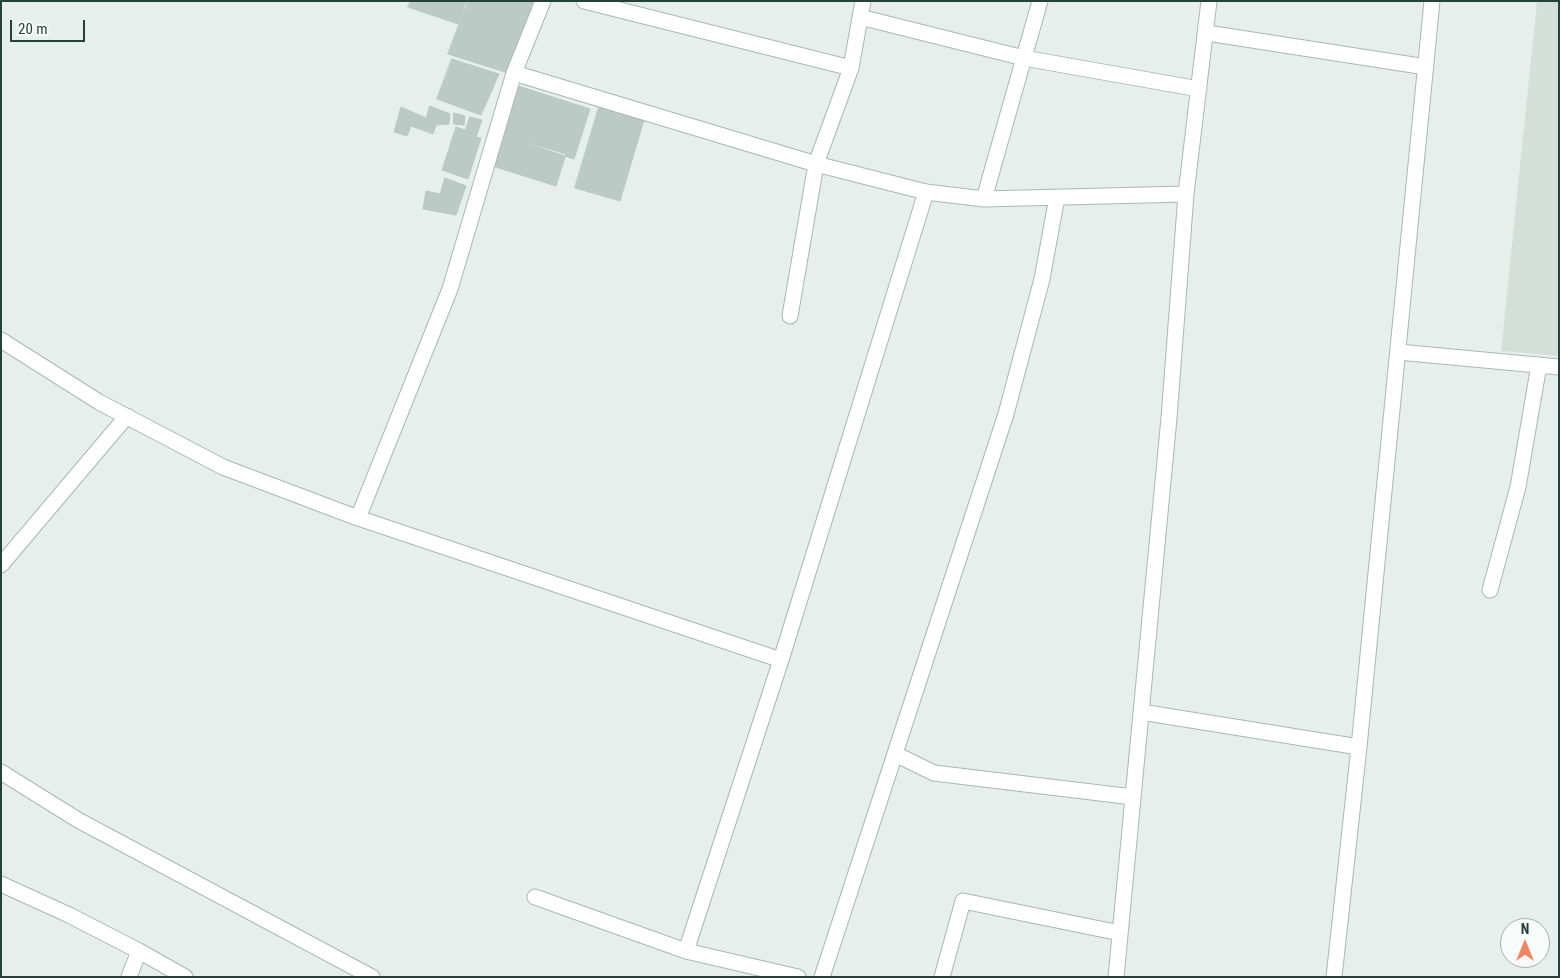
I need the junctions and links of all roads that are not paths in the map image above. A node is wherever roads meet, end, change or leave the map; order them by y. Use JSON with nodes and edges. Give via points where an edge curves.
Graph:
{"nodes":[{"id":1,"x":544,"y":1,"type":"edge"},
{"id":2,"x":584,"y":1,"type":"edge"},
{"id":3,"x":863,"y":1,"type":"edge"},
{"id":4,"x":1040,"y":1,"type":"edge"},
{"id":5,"x":1209,"y":1,"type":"edge"},
{"id":6,"x":1432,"y":1,"type":"edge"},
{"id":7,"x":860,"y":16,"type":"junction"},
{"id":8,"x":1207,"y":33,"type":"junction"},
{"id":9,"x":1024,"y":58,"type":"junction"},
{"id":10,"x":1426,"y":67,"type":"junction"},
{"id":11,"x":850,"y":68,"type":"junction"},
{"id":12,"x":514,"y":73,"type":"junction"},
{"id":13,"x":1199,"y":90,"type":"junction"},
{"id":14,"x":816,"y":164,"type":"junction"},
{"id":15,"x":926,"y":192,"type":"junction"},
{"id":16,"x":1186,"y":194,"type":"junction"},
{"id":17,"x":1057,"y":197,"type":"junction"},
{"id":18,"x":984,"y":199,"type":"junction"},
{"id":19,"x":790,"y":316,"type":"dead end"},
{"id":20,"x":1,"y":340,"type":"edge"},
{"id":21,"x":1398,"y":352,"type":"junction"},
{"id":22,"x":1539,"y":365,"type":"junction"},
{"id":23,"x":1559,"y":367,"type":"edge"},
{"id":24,"x":127,"y":416,"type":"junction"},
{"id":25,"x":358,"y":518,"type":"junction"},
{"id":26,"x":1,"y":565,"type":"edge"},
{"id":27,"x":1490,"y":590,"type":"dead end"},
{"id":28,"x":781,"y":660,"type":"junction"},
{"id":29,"x":1142,"y":712,"type":"junction"},
{"id":30,"x":1359,"y":747,"type":"junction"},
{"id":31,"x":895,"y":754,"type":"junction"},
{"id":32,"x":1,"y":772,"type":"edge"},
{"id":33,"x":1133,"y":797,"type":"junction"},
{"id":34,"x":1,"y":884,"type":"edge"},
{"id":35,"x":535,"y":897,"type":"dead end"},
{"id":36,"x":1120,"y":933,"type":"junction"},
{"id":37,"x":140,"y":951,"type":"junction"},
{"id":38,"x":686,"y":951,"type":"junction"},
{"id":39,"x":130,"y":977,"type":"edge"},
{"id":40,"x":185,"y":977,"type":"edge"},
{"id":41,"x":372,"y":977,"type":"edge"},
{"id":42,"x":798,"y":977,"type":"edge"},
{"id":43,"x":822,"y":977,"type":"edge"},
{"id":44,"x":942,"y":977,"type":"edge"},
{"id":45,"x":1116,"y":977,"type":"edge"},
{"id":46,"x":1334,"y":977,"type":"edge"}],
"edges":[{"from":1,"to":12,"type":"street"},
{"from":2,"to":11,"type":"street"},
{"from":3,"to":7,"type":"street"},
{"from":4,"to":9,"type":"street"},
{"from":5,"to":8,"type":"street"},
{"from":6,"to":10,"type":"street"},
{"from":7,"to":9,"type":"street"},
{"from":7,"to":11,"type":"street"},
{"from":8,"to":10,"type":"street"},
{"from":8,"to":13,"type":"street"},
{"from":9,"to":13,"type":"street"},
{"from":9,"to":18,"type":"street"},
{"from":10,"to":21,"type":"street"},
{"from":11,"to":14,"type":"street"},
{"from":12,"to":14,"type":"street"},
{"from":12,"to":25,"type":"street","via":[[450,289]]},
{"from":13,"to":16,"type":"street"},
{"from":14,"to":15,"type":"street"},
{"from":14,"to":19,"type":"street"},
{"from":15,"to":18,"type":"street"},
{"from":15,"to":28,"type":"street"},
{"from":16,"to":17,"type":"street"},
{"from":16,"to":29,"type":"street"},
{"from":17,"to":18,"type":"street"},
{"from":17,"to":31,"type":"street","via":[[1042,279],[1006,414]]},
{"from":20,"to":24,"type":"street"},
{"from":21,"to":22,"type":"street"},
{"from":21,"to":30,"type":"street"},
{"from":22,"to":23,"type":"street"},
{"from":22,"to":27,"type":"street","via":[[1518,487]]},
{"from":24,"to":25,"type":"street","via":[[223,467]]},
{"from":24,"to":26,"type":"street"},
{"from":25,"to":28,"type":"street"},
{"from":28,"to":38,"type":"street"},
{"from":29,"to":30,"type":"street"},
{"from":29,"to":33,"type":"street"},
{"from":30,"to":46,"type":"street"},
{"from":31,"to":33,"type":"street","via":[[934,773]]},
{"from":31,"to":43,"type":"street"},
{"from":32,"to":41,"type":"street","via":[[78,820]]},
{"from":33,"to":36,"type":"street"},
{"from":34,"to":37,"type":"street"},
{"from":35,"to":38,"type":"street"},
{"from":36,"to":44,"type":"street","via":[[963,901]]},
{"from":36,"to":45,"type":"street"},
{"from":37,"to":39,"type":"street"},
{"from":37,"to":40,"type":"street"},
{"from":38,"to":42,"type":"street"}]}
